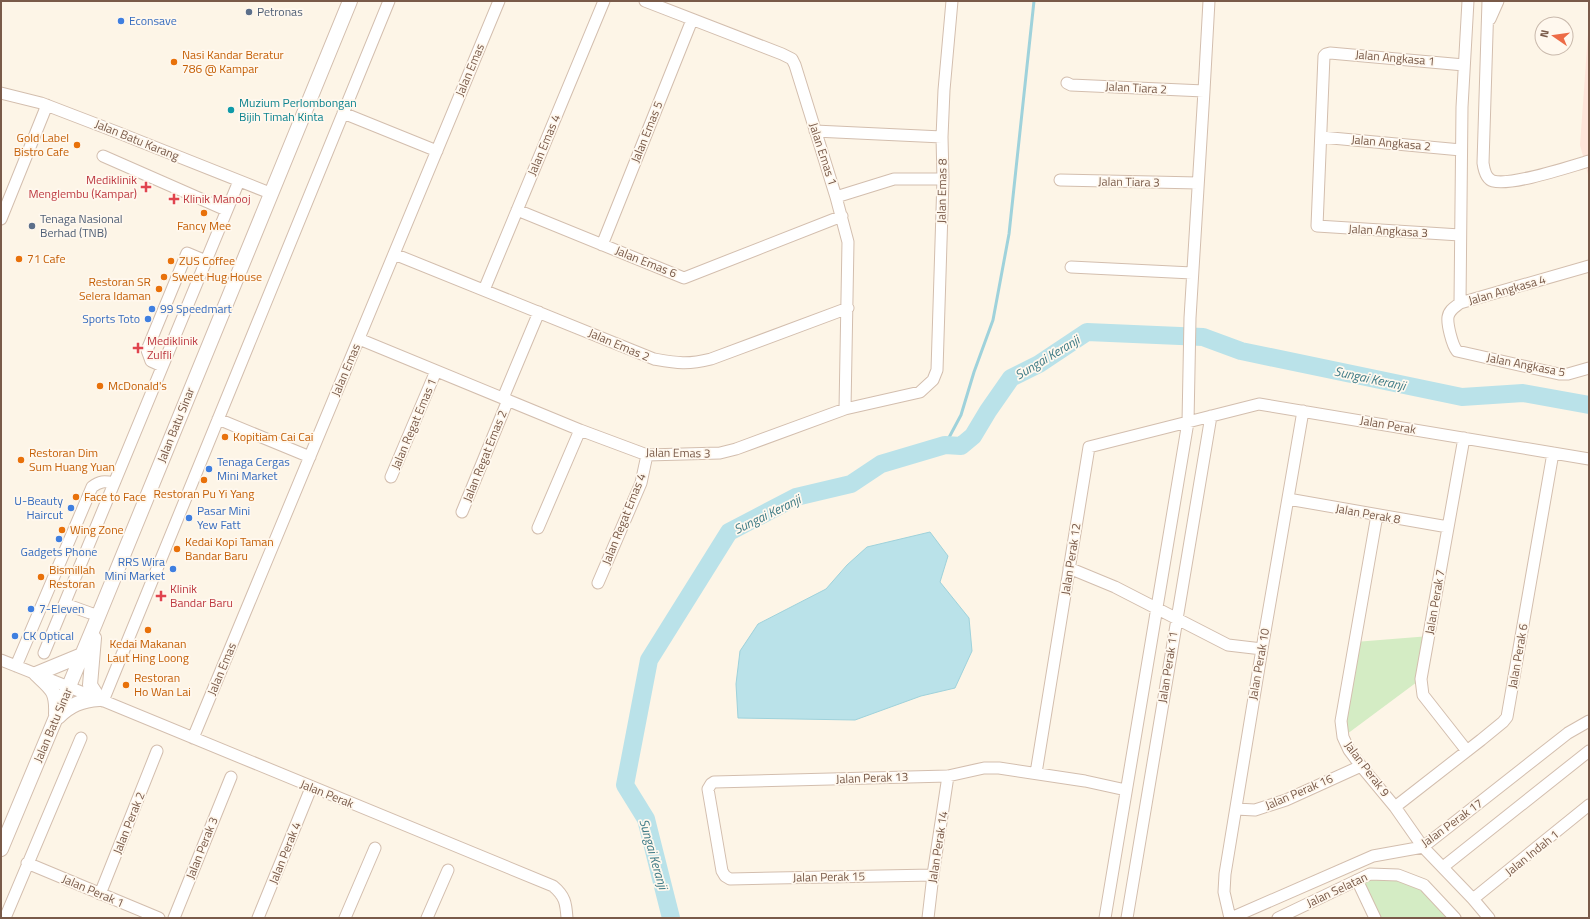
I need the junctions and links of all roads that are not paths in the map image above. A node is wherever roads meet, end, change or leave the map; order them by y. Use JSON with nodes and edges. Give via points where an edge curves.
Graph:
{"nodes":[{"id":1,"x":350,"y":1,"type":"edge"},
{"id":2,"x":389,"y":1,"type":"edge"},
{"id":3,"x":499,"y":1,"type":"edge"},
{"id":4,"x":604,"y":1,"type":"edge"},
{"id":5,"x":645,"y":1,"type":"edge"},
{"id":6,"x":952,"y":1,"type":"edge"},
{"id":7,"x":1209,"y":1,"type":"edge"},
{"id":8,"x":1468,"y":1,"type":"edge"},
{"id":9,"x":1488,"y":1,"type":"edge"},
{"id":10,"x":1498,"y":1,"type":"edge"},
{"id":11,"x":692,"y":20,"type":"junction"},
{"id":12,"x":1488,"y":24,"type":"junction"},
{"id":13,"x":1464,"y":65,"type":"junction"},
{"id":14,"x":1067,"y":83,"type":"dead end"},
{"id":15,"x":1204,"y":92,"type":"junction"},
{"id":16,"x":1,"y":93,"type":"edge"},
{"id":17,"x":47,"y":105,"type":"junction"},
{"id":18,"x":343,"y":113,"type":"junction"},
{"id":19,"x":815,"y":131,"type":"junction"},
{"id":20,"x":942,"y":137,"type":"junction"},
{"id":21,"x":1321,"y":137,"type":"junction"},
{"id":22,"x":1461,"y":150,"type":"junction"},
{"id":23,"x":437,"y":151,"type":"junction"},
{"id":24,"x":103,"y":156,"type":"dead end"},
{"id":25,"x":1589,"y":161,"type":"edge"},
{"id":26,"x":943,"y":179,"type":"junction"},
{"id":27,"x":1060,"y":180,"type":"dead end"},
{"id":28,"x":238,"y":181,"type":"junction"},
{"id":29,"x":1198,"y":183,"type":"junction"},
{"id":30,"x":270,"y":194,"type":"junction"},
{"id":31,"x":836,"y":197,"type":"junction"},
{"id":32,"x":226,"y":210,"type":"junction"},
{"id":33,"x":517,"y":210,"type":"junction"},
{"id":34,"x":842,"y":216,"type":"junction"},
{"id":35,"x":1,"y":219,"type":"edge"},
{"id":36,"x":1460,"y":235,"type":"junction"},
{"id":37,"x":602,"y":245,"type":"junction"},
{"id":38,"x":394,"y":254,"type":"junction"},
{"id":39,"x":206,"y":261,"type":"junction"},
{"id":40,"x":1589,"y":266,"type":"edge"},
{"id":41,"x":1071,"y":267,"type":"dead end"},
{"id":42,"x":1192,"y":273,"type":"junction"},
{"id":43,"x":484,"y":290,"type":"junction"},
{"id":44,"x":1460,"y":303,"type":"junction"},
{"id":45,"x":848,"y":308,"type":"junction"},
{"id":46,"x":539,"y":312,"type":"junction"},
{"id":47,"x":359,"y":339,"type":"junction"},
{"id":48,"x":1462,"y":352,"type":"joint"},
{"id":49,"x":162,"y":366,"type":"junction"},
{"id":50,"x":1589,"y":368,"type":"edge"},
{"id":51,"x":436,"y":372,"type":"junction"},
{"id":52,"x":933,"y":380,"type":"joint"},
{"id":53,"x":506,"y":399,"type":"junction"},
{"id":54,"x":845,"y":409,"type":"junction"},
{"id":55,"x":1304,"y":411,"type":"junction"},
{"id":56,"x":1211,"y":416,"type":"junction"},
{"id":57,"x":218,"y":419,"type":"junction"},
{"id":58,"x":1188,"y":422,"type":"junction"},
{"id":59,"x":580,"y":430,"type":"junction"},
{"id":60,"x":1464,"y":438,"type":"junction"},
{"id":61,"x":1552,"y":453,"type":"junction"},
{"id":62,"x":647,"y":455,"type":"junction"},
{"id":63,"x":310,"y":457,"type":"junction"},
{"id":64,"x":1589,"y":459,"type":"edge"},
{"id":65,"x":391,"y":477,"type":"dead end"},
{"id":66,"x":114,"y":483,"type":"junction"},
{"id":67,"x":1288,"y":499,"type":"junction"},
{"id":68,"x":462,"y":512,"type":"dead end"},
{"id":69,"x":1377,"y":515,"type":"junction"},
{"id":70,"x":1448,"y":527,"type":"junction"},
{"id":71,"x":538,"y":528,"type":"dead end"},
{"id":72,"x":1069,"y":568,"type":"junction"},
{"id":73,"x":598,"y":583,"type":"dead end"},
{"id":74,"x":65,"y":604,"type":"junction"},
{"id":75,"x":1158,"y":609,"type":"junction"},
{"id":76,"x":97,"y":619,"type":"junction"},
{"id":77,"x":1176,"y":619,"type":"junction"},
{"id":78,"x":1262,"y":649,"type":"junction"},
{"id":79,"x":44,"y":653,"type":"dead end"},
{"id":80,"x":82,"y":654,"type":"junction"},
{"id":81,"x":1,"y":660,"type":"edge"},
{"id":82,"x":16,"y":666,"type":"junction"},
{"id":83,"x":36,"y":674,"type":"junction"},
{"id":84,"x":69,"y":687,"type":"junction"},
{"id":85,"x":101,"y":700,"type":"junction"},
{"id":86,"x":56,"y":718,"type":"junction"},
{"id":87,"x":1589,"y":721,"type":"edge"},
{"id":88,"x":81,"y":738,"type":"dead end"},
{"id":89,"x":193,"y":738,"type":"junction"},
{"id":90,"x":158,"y":751,"type":"dead end"},
{"id":91,"x":1467,"y":751,"type":"junction"},
{"id":92,"x":1589,"y":751,"type":"edge"},
{"id":93,"x":1361,"y":766,"type":"junction"},
{"id":94,"x":1036,"y":773,"type":"junction"},
{"id":95,"x":948,"y":776,"type":"junction"},
{"id":96,"x":231,"y":777,"type":"dead end"},
{"id":97,"x":311,"y":788,"type":"junction"},
{"id":98,"x":1126,"y":790,"type":"junction"},
{"id":99,"x":1589,"y":805,"type":"edge"},
{"id":100,"x":1395,"y":807,"type":"junction"},
{"id":101,"x":1236,"y":809,"type":"junction"},
{"id":102,"x":1423,"y":847,"type":"junction"},
{"id":103,"x":375,"y":848,"type":"dead end"},
{"id":104,"x":1,"y":849,"type":"edge"},
{"id":105,"x":28,"y":863,"type":"junction"},
{"id":106,"x":1443,"y":867,"type":"junction"},
{"id":107,"x":448,"y":870,"type":"dead end"},
{"id":108,"x":933,"y":875,"type":"junction"},
{"id":109,"x":726,"y":876,"type":"joint"},
{"id":110,"x":1357,"y":880,"type":"junction"},
{"id":111,"x":100,"y":894,"type":"junction"},
{"id":112,"x":1473,"y":899,"type":"junction"},
{"id":113,"x":1280,"y":917,"type":"edge"},
{"id":114,"x":5,"y":918,"type":"edge"},
{"id":115,"x":159,"y":918,"type":"edge"},
{"id":116,"x":174,"y":918,"type":"edge"},
{"id":117,"x":258,"y":918,"type":"edge"},
{"id":118,"x":345,"y":918,"type":"edge"},
{"id":119,"x":427,"y":918,"type":"edge"},
{"id":120,"x":567,"y":918,"type":"edge"},
{"id":121,"x":928,"y":918,"type":"edge"},
{"id":122,"x":1105,"y":918,"type":"edge"},
{"id":123,"x":1127,"y":918,"type":"edge"},
{"id":124,"x":1230,"y":918,"type":"edge"},
{"id":125,"x":1375,"y":918,"type":"edge"},
{"id":126,"x":1455,"y":918,"type":"edge"},
{"id":127,"x":1489,"y":918,"type":"edge"}],
"edges":[{"from":1,"to":30,"type":"street","name":"Jalan Batu Sinar"},
{"from":2,"to":18,"type":"street"},
{"from":3,"to":23,"type":"street","name":"Jalan Emas"},
{"from":4,"to":33,"type":"street","name":"Jalan Emas 4"},
{"from":5,"to":11,"type":"street","name":"Jalan Emas 1"},
{"from":6,"to":20,"type":"street","name":"Jalan Emas 8"},
{"from":7,"to":15,"type":"street","name":"Jalan Perak 11"},
{"from":8,"to":13,"type":"street"},
{"from":9,"to":12,"type":"street"},
{"from":10,"to":12,"type":"street"},
{"from":11,"to":19,"type":"street","name":"Jalan Emas 1","via":[[792,60]]},
{"from":11,"to":37,"type":"street","name":"Jalan Emas 5"},
{"from":12,"to":25,"type":"street","via":[[1483,163],[1488,178],[1502,182],[1519,180]]},
{"from":13,"to":21,"type":"street","name":"Jalan Angkasa 1","via":[[1326,54]]},
{"from":13,"to":22,"type":"street"},
{"from":14,"to":15,"type":"street","name":"Jalan Tiara 2"},
{"from":15,"to":29,"type":"street","name":"Jalan Perak 11"},
{"from":16,"to":17,"type":"street","name":"Jalan Batu Karang"},
{"from":17,"to":28,"type":"street","name":"Jalan Batu Karang"},
{"from":17,"to":35,"type":"street"},
{"from":18,"to":23,"type":"street"},
{"from":18,"to":57,"type":"street"},
{"from":19,"to":20,"type":"street"},
{"from":19,"to":31,"type":"street","name":"Jalan Emas 1"},
{"from":20,"to":26,"type":"street","name":"Jalan Emas 8"},
{"from":21,"to":22,"type":"street","name":"Jalan Angkasa 2"},
{"from":21,"to":36,"type":"street","name":"Jalan Angkasa 3","via":[[1317,226]]},
{"from":22,"to":36,"type":"street"},
{"from":23,"to":38,"type":"street","name":"Jalan Emas"},
{"from":24,"to":32,"type":"street"},
{"from":26,"to":31,"type":"street","via":[[894,178]]},
{"from":26,"to":52,"type":"street","name":"Jalan Emas 8","via":[[937,370]]},
{"from":27,"to":29,"type":"street","name":"Jalan Tiara 3"},
{"from":28,"to":30,"type":"street","name":"Jalan Batu Karang"},
{"from":28,"to":32,"type":"street"},
{"from":29,"to":42,"type":"street","name":"Jalan Perak 11"},
{"from":30,"to":76,"type":"street","name":"Jalan Batu Sinar"},
{"from":31,"to":34,"type":"street","name":"Jalan Emas 1"},
{"from":32,"to":39,"type":"street"},
{"from":33,"to":37,"type":"street","name":"Jalan Emas 6"},
{"from":33,"to":43,"type":"street","name":"Jalan Emas 4"},
{"from":34,"to":37,"type":"street","name":"Jalan Emas 6","via":[[684,278]]},
{"from":34,"to":45,"type":"street","name":"Jalan Emas 1","via":[[848,242]]},
{"from":36,"to":44,"type":"street"},
{"from":38,"to":43,"type":"street","name":"Jalan Emas 2"},
{"from":38,"to":47,"type":"street","name":"Jalan Emas"},
{"from":39,"to":49,"type":"street"},
{"from":39,"to":49,"type":"street","via":[[187,253],[178,274],[147,350],[151,361]]},
{"from":40,"to":44,"type":"street","name":"Jalan Angkasa 4"},
{"from":41,"to":42,"type":"street"},
{"from":42,"to":58,"type":"street","name":"Jalan Perak 11"},
{"from":43,"to":46,"type":"street","name":"Jalan Emas 2"},
{"from":44,"to":48,"type":"street","name":"Jalan Angkasa 4","via":[[1451,310],[1448,318],[1453,346]]},
{"from":45,"to":46,"type":"street","name":"Jalan Emas 2","via":[[711,359],[693,363],[654,360]]},
{"from":45,"to":54,"type":"street","name":"Jalan Emas 1"},
{"from":46,"to":53,"type":"street","name":"Jalan Regat Emas 2"},
{"from":47,"to":51,"type":"street","name":"Jalan Emas 3"},
{"from":47,"to":63,"type":"street","name":"Jalan Emas"},
{"from":48,"to":50,"type":"street","name":"Jalan Angkasa 5","via":[[1559,374]]},
{"from":49,"to":66,"type":"street"},
{"from":51,"to":53,"type":"street","name":"Jalan Emas 3"},
{"from":51,"to":65,"type":"street","name":"Jalan Regat Emas 1"},
{"from":52,"to":54,"type":"street","name":"Jalan Emas 3","via":[[920,392]]},
{"from":53,"to":59,"type":"street","name":"Jalan Emas 3"},
{"from":53,"to":68,"type":"street","name":"Jalan Regat Emas 2"},
{"from":54,"to":62,"type":"street","name":"Jalan Emas 3","via":[[725,452]]},
{"from":55,"to":56,"type":"street","name":"Jalan Perak","via":[[1259,404]]},
{"from":55,"to":60,"type":"street","name":"Jalan Perak"},
{"from":55,"to":67,"type":"street","name":"Jalan Perak 10"},
{"from":56,"to":58,"type":"street","name":"Jalan Perak"},
{"from":56,"to":77,"type":"street","name":"Jalan Perak 11"},
{"from":57,"to":63,"type":"street"},
{"from":57,"to":85,"type":"street"},
{"from":58,"to":72,"type":"street","name":"Jalan Perak 12","via":[[1089,447]]},
{"from":58,"to":75,"type":"street","name":"Jalan Perak 11"},
{"from":59,"to":62,"type":"street","name":"Jalan Emas 3"},
{"from":59,"to":71,"type":"street"},
{"from":60,"to":61,"type":"street","name":"Jalan Perak"},
{"from":60,"to":70,"type":"street","name":"Jalan Perak 7"},
{"from":61,"to":64,"type":"street","name":"Jalan Perak"},
{"from":61,"to":91,"type":"street","name":"Jalan Perak 6","via":[[1507,717]]},
{"from":62,"to":73,"type":"street","name":"Jalan Regat Emas 4","via":[[641,483]]},
{"from":63,"to":89,"type":"street","name":"Jalan Emas"},
{"from":66,"to":74,"type":"street"},
{"from":66,"to":82,"type":"street","via":[[104,480],[92,487]]},
{"from":67,"to":69,"type":"street","name":"Jalan Perak 8"},
{"from":67,"to":78,"type":"street","name":"Jalan Perak 10"},
{"from":69,"to":70,"type":"street","name":"Jalan Perak 8"},
{"from":69,"to":93,"type":"street","name":"Jalan Perak 9","via":[[1341,721],[1343,737]]},
{"from":70,"to":91,"type":"street","name":"Jalan Perak 7","via":[[1421,679],[1424,695]]},
{"from":72,"to":75,"type":"street"},
{"from":72,"to":94,"type":"street","name":"Jalan Perak 12"},
{"from":74,"to":76,"type":"street","via":[[90,613]]},
{"from":74,"to":79,"type":"street"},
{"from":75,"to":77,"type":"street"},
{"from":75,"to":98,"type":"street","name":"Jalan Perak 11"},
{"from":76,"to":80,"type":"street","name":"Jalan Batu Sinar"},
{"from":76,"to":85,"type":"street","via":[[90,685]]},
{"from":77,"to":78,"type":"street","via":[[1228,645]]},
{"from":77,"to":123,"type":"street","name":"Jalan Perak 11"},
{"from":78,"to":101,"type":"street","name":"Jalan Perak 10"},
{"from":80,"to":83,"type":"street"},
{"from":80,"to":84,"type":"street","name":"Jalan Batu Sinar"},
{"from":81,"to":82,"type":"street","name":"Jalan Perak"},
{"from":82,"to":83,"type":"street","name":"Jalan Perak"},
{"from":83,"to":84,"type":"street","name":"Jalan Perak"},
{"from":83,"to":86,"type":"street","via":[[55,694]]},
{"from":84,"to":85,"type":"street","name":"Jalan Perak"},
{"from":84,"to":86,"type":"street","name":"Jalan Batu Sinar"},
{"from":85,"to":86,"type":"street","via":[[77,703]]},
{"from":85,"to":89,"type":"street","name":"Jalan Perak"},
{"from":86,"to":104,"type":"street","name":"Jalan Batu Sinar"},
{"from":87,"to":102,"type":"street","name":"Jalan Perak 17","via":[[1568,733]]},
{"from":88,"to":105,"type":"street"},
{"from":89,"to":97,"type":"street","name":"Jalan Perak"},
{"from":90,"to":111,"type":"street","name":"Jalan Perak 2"},
{"from":91,"to":100,"type":"street","name":"Jalan Perak 6"},
{"from":92,"to":106,"type":"street"},
{"from":93,"to":100,"type":"street","name":"Jalan Perak 9"},
{"from":93,"to":101,"type":"street","name":"Jalan Perak 16","via":[[1279,802],[1255,810]]},
{"from":94,"to":95,"type":"street","name":"Jalan Perak 13","via":[[984,768]]},
{"from":94,"to":98,"type":"street","name":"Jalan Perak 13"},
{"from":95,"to":108,"type":"street","name":"Jalan Perak 14"},
{"from":95,"to":109,"type":"street","name":"Jalan Perak 13","via":[[714,782],[708,789],[722,871]]},
{"from":96,"to":116,"type":"street","name":"Jalan Perak 3"},
{"from":97,"to":117,"type":"street","name":"Jalan Perak 4"},
{"from":97,"to":120,"type":"street","name":"Jalan Perak","via":[[552,886],[560,892],[566,903]]},
{"from":98,"to":122,"type":"street","name":"Jalan Perak 11"},
{"from":99,"to":112,"type":"street","name":"Jalan Indah 1"},
{"from":100,"to":102,"type":"street","name":"Jalan Perak 9"},
{"from":101,"to":124,"type":"street","name":"Jalan Perak 10","via":[[1224,892]]},
{"from":102,"to":106,"type":"street","name":"Jalan Perak 9"},
{"from":102,"to":124,"type":"street","name":"Jalan Perak 17","via":[[1373,856]]},
{"from":103,"to":118,"type":"street"},
{"from":105,"to":111,"type":"street","name":"Jalan Perak 1"},
{"from":105,"to":114,"type":"street"},
{"from":106,"to":112,"type":"street","name":"Jalan Perak 9"},
{"from":107,"to":119,"type":"street"},
{"from":108,"to":109,"type":"street","name":"Jalan Perak 15","via":[[730,879]]},
{"from":108,"to":121,"type":"street","name":"Jalan Perak 14"},
{"from":110,"to":113,"type":"street","name":"Jalan Selatan"},
{"from":110,"to":125,"type":"street"},
{"from":110,"to":126,"type":"street","name":"Jalan Selatan","via":[[1370,874],[1398,874],[1424,885]]},
{"from":111,"to":115,"type":"street","name":"Jalan Perak 1"},
{"from":112,"to":127,"type":"street","name":"Jalan Perak 9"}]}
